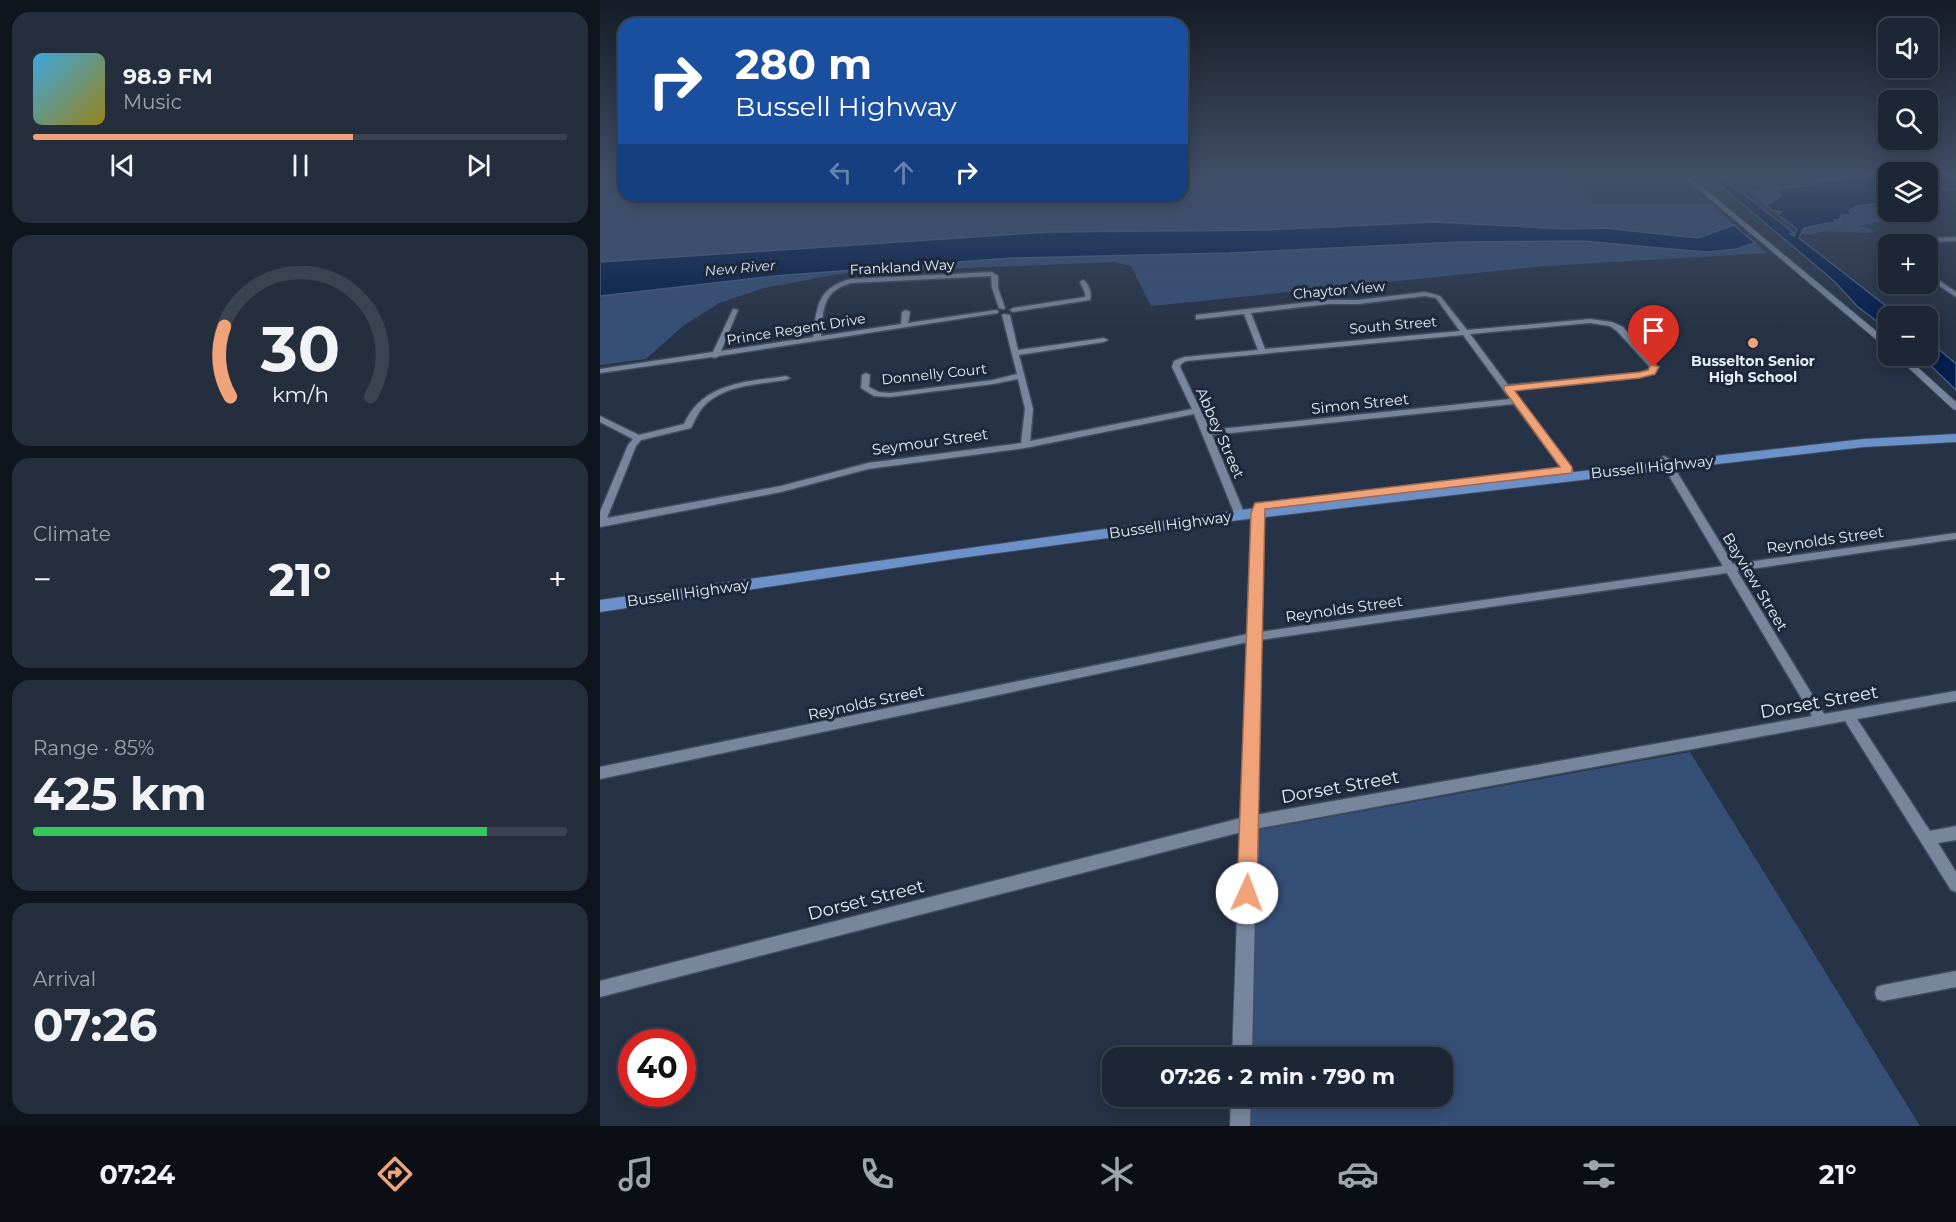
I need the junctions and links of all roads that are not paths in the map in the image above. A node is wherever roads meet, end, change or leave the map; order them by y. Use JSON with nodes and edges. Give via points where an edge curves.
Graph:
{"nodes":[{"id":1,"x":1749,"y":229,"type":"edge"},
{"id":2,"x":1956,"y":239,"type":"edge"},
{"id":3,"x":1938,"y":240,"type":"edge"},
{"id":4,"x":1083,"y":282,"type":"dead end"},
{"id":5,"x":1938,"y":282,"type":"edge"},
{"id":6,"x":1946,"y":288,"type":"junction"},
{"id":7,"x":1956,"y":288,"type":"edge"},
{"id":8,"x":1956,"y":295,"type":"edge"},
{"id":9,"x":735,"y":310,"type":"dead end"},
{"id":10,"x":1004,"y":311,"type":"junction"},
{"id":11,"x":906,"y":312,"type":"dead end"},
{"id":12,"x":1247,"y":312,"type":"junction"},
{"id":13,"x":1199,"y":317,"type":"dead end"},
{"id":14,"x":904,"y":326,"type":"junction"},
{"id":15,"x":1463,"y":332,"type":"junction"},
{"id":16,"x":1878,"y":337,"type":"edge"},
{"id":17,"x":817,"y":338,"type":"junction"},
{"id":18,"x":1104,"y":340,"type":"dead end"},
{"id":19,"x":1262,"y":351,"type":"junction"},
{"id":20,"x":1015,"y":353,"type":"junction"},
{"id":21,"x":716,"y":356,"type":"junction"},
{"id":22,"x":1177,"y":363,"type":"joint"},
{"id":23,"x":1911,"y":366,"type":"edge"},
{"id":24,"x":600,"y":371,"type":"edge"},
{"id":25,"x":866,"y":375,"type":"dead end"},
{"id":26,"x":1020,"y":376,"type":"junction"},
{"id":27,"x":786,"y":378,"type":"dead end"},
{"id":28,"x":1507,"y":388,"type":"junction"},
{"id":29,"x":1516,"y":401,"type":"junction"},
{"id":30,"x":1956,"y":407,"type":"edge"},
{"id":31,"x":1195,"y":411,"type":"junction"},
{"id":32,"x":600,"y":419,"type":"edge"},
{"id":33,"x":1956,"y":432,"type":"edge"},
{"id":34,"x":1207,"y":434,"type":"junction"},
{"id":35,"x":638,"y":438,"type":"junction"},
{"id":36,"x":1956,"y":438,"type":"edge"},
{"id":37,"x":1025,"y":445,"type":"junction"},
{"id":38,"x":1666,"y":462,"type":"junction"},
{"id":39,"x":1570,"y":473,"type":"junction"},
{"id":40,"x":1258,"y":509,"type":"junction"},
{"id":41,"x":1239,"y":511,"type":"junction"},
{"id":42,"x":600,"y":523,"type":"edge"},
{"id":43,"x":1956,"y":536,"type":"edge"},
{"id":44,"x":1729,"y":569,"type":"junction"},
{"id":45,"x":600,"y":598,"type":"edge"},
{"id":46,"x":600,"y":606,"type":"edge"},
{"id":47,"x":1253,"y":638,"type":"junction"},
{"id":48,"x":1956,"y":696,"type":"edge"},
{"id":49,"x":1849,"y":717,"type":"junction"},
{"id":50,"x":1821,"y":721,"type":"junction"},
{"id":51,"x":600,"y":773,"type":"edge"},
{"id":52,"x":1250,"y":823,"type":"junction"},
{"id":53,"x":1956,"y":833,"type":"edge"},
{"id":54,"x":1927,"y":838,"type":"junction"},
{"id":55,"x":1956,"y":885,"type":"edge"},
{"id":56,"x":1956,"y":979,"type":"edge"},
{"id":57,"x":600,"y":989,"type":"edge"},
{"id":58,"x":1882,"y":993,"type":"dead end"},
{"id":59,"x":1242,"y":1047,"type":"edge"},
{"id":60,"x":1240,"y":1107,"type":"edge"},
{"id":61,"x":1240,"y":1126,"type":"edge"}],
"edges":[{"from":1,"to":16,"type":"street"},
{"from":2,"to":3,"type":"street"},
{"from":4,"to":10,"type":"street","name":"Prince Regent Drive","via":[[1088,299]]},
{"from":5,"to":6,"type":"street"},
{"from":6,"to":7,"type":"street"},
{"from":6,"to":8,"type":"street"},
{"from":9,"to":21,"type":"street"},
{"from":10,"to":14,"type":"street","name":"Prince Regent Drive"},
{"from":10,"to":17,"type":"street","name":"Frankland Way","via":[[993,274],[851,281],[829,289],[820,311]]},
{"from":10,"to":20,"type":"street"},
{"from":11,"to":14,"type":"street"},
{"from":12,"to":13,"type":"street","name":"Chaytor View"},
{"from":12,"to":15,"type":"street","name":"Chaytor View","via":[[1431,294],[1438,297]]},
{"from":12,"to":19,"type":"street"},
{"from":14,"to":17,"type":"street","name":"Prince Regent Drive"},
{"from":15,"to":19,"type":"street","name":"South Street"},
{"from":15,"to":28,"type":"street"},
{"from":15,"to":28,"type":"street","name":"South Street","via":[[1590,321],[1612,324],[1654,367],[1652,372]]},
{"from":17,"to":21,"type":"street","name":"Prince Regent Drive"},
{"from":18,"to":20,"type":"street"},
{"from":19,"to":22,"type":"street","name":"South Street"},
{"from":20,"to":26,"type":"street"},
{"from":21,"to":24,"type":"street","name":"Prince Regent Drive"},
{"from":22,"to":31,"type":"street","name":"Abbey Street"},
{"from":23,"to":30,"type":"street"},
{"from":25,"to":26,"type":"street","name":"Donnelly Court","via":[[865,388],[870,392],[890,394]]},
{"from":26,"to":37,"type":"street","via":[[1029,409]]},
{"from":27,"to":35,"type":"street","via":[[715,394],[697,406],[688,426]]},
{"from":28,"to":29,"type":"street"},
{"from":29,"to":34,"type":"street","name":"Simon Street"},
{"from":29,"to":39,"type":"street"},
{"from":31,"to":34,"type":"street","name":"Abbey Street"},
{"from":31,"to":37,"type":"street","name":"Seymour Street"},
{"from":32,"to":35,"type":"street"},
{"from":33,"to":38,"type":"main road","name":"Bussell Highway","via":[[1857,438]]},
{"from":34,"to":41,"type":"street","name":"Abbey Street"},
{"from":35,"to":42,"type":"street"},
{"from":36,"to":38,"type":"main road","name":"Bussell Highway","via":[[1894,440]]},
{"from":37,"to":42,"type":"street","name":"Seymour Street","via":[[868,466],[781,489]]},
{"from":38,"to":39,"type":"main road","name":"Bussell Highway"},
{"from":38,"to":44,"type":"street","name":"Bayview Street"},
{"from":39,"to":40,"type":"main road","name":"Bussell Highway"},
{"from":40,"to":41,"type":"main road","name":"Bussell Highway"},
{"from":40,"to":47,"type":"street"},
{"from":41,"to":45,"type":"main road","name":"Bussell Highway"},
{"from":41,"to":46,"type":"main road","name":"Bussell Highway"},
{"from":43,"to":44,"type":"street","name":"Reynolds Street"},
{"from":44,"to":47,"type":"street","name":"Reynolds Street"},
{"from":44,"to":50,"type":"street","name":"Bayview Street"},
{"from":47,"to":51,"type":"street","name":"Reynolds Street"},
{"from":47,"to":52,"type":"street"},
{"from":48,"to":49,"type":"street","name":"Dorset Street"},
{"from":49,"to":50,"type":"street","name":"Dorset Street"},
{"from":49,"to":54,"type":"street"},
{"from":50,"to":52,"type":"street","name":"Dorset Street"},
{"from":52,"to":57,"type":"street","name":"Dorset Street"},
{"from":52,"to":59,"type":"street"},
{"from":53,"to":54,"type":"street"},
{"from":54,"to":55,"type":"street"},
{"from":56,"to":58,"type":"street"},
{"from":60,"to":61,"type":"street"}]}
